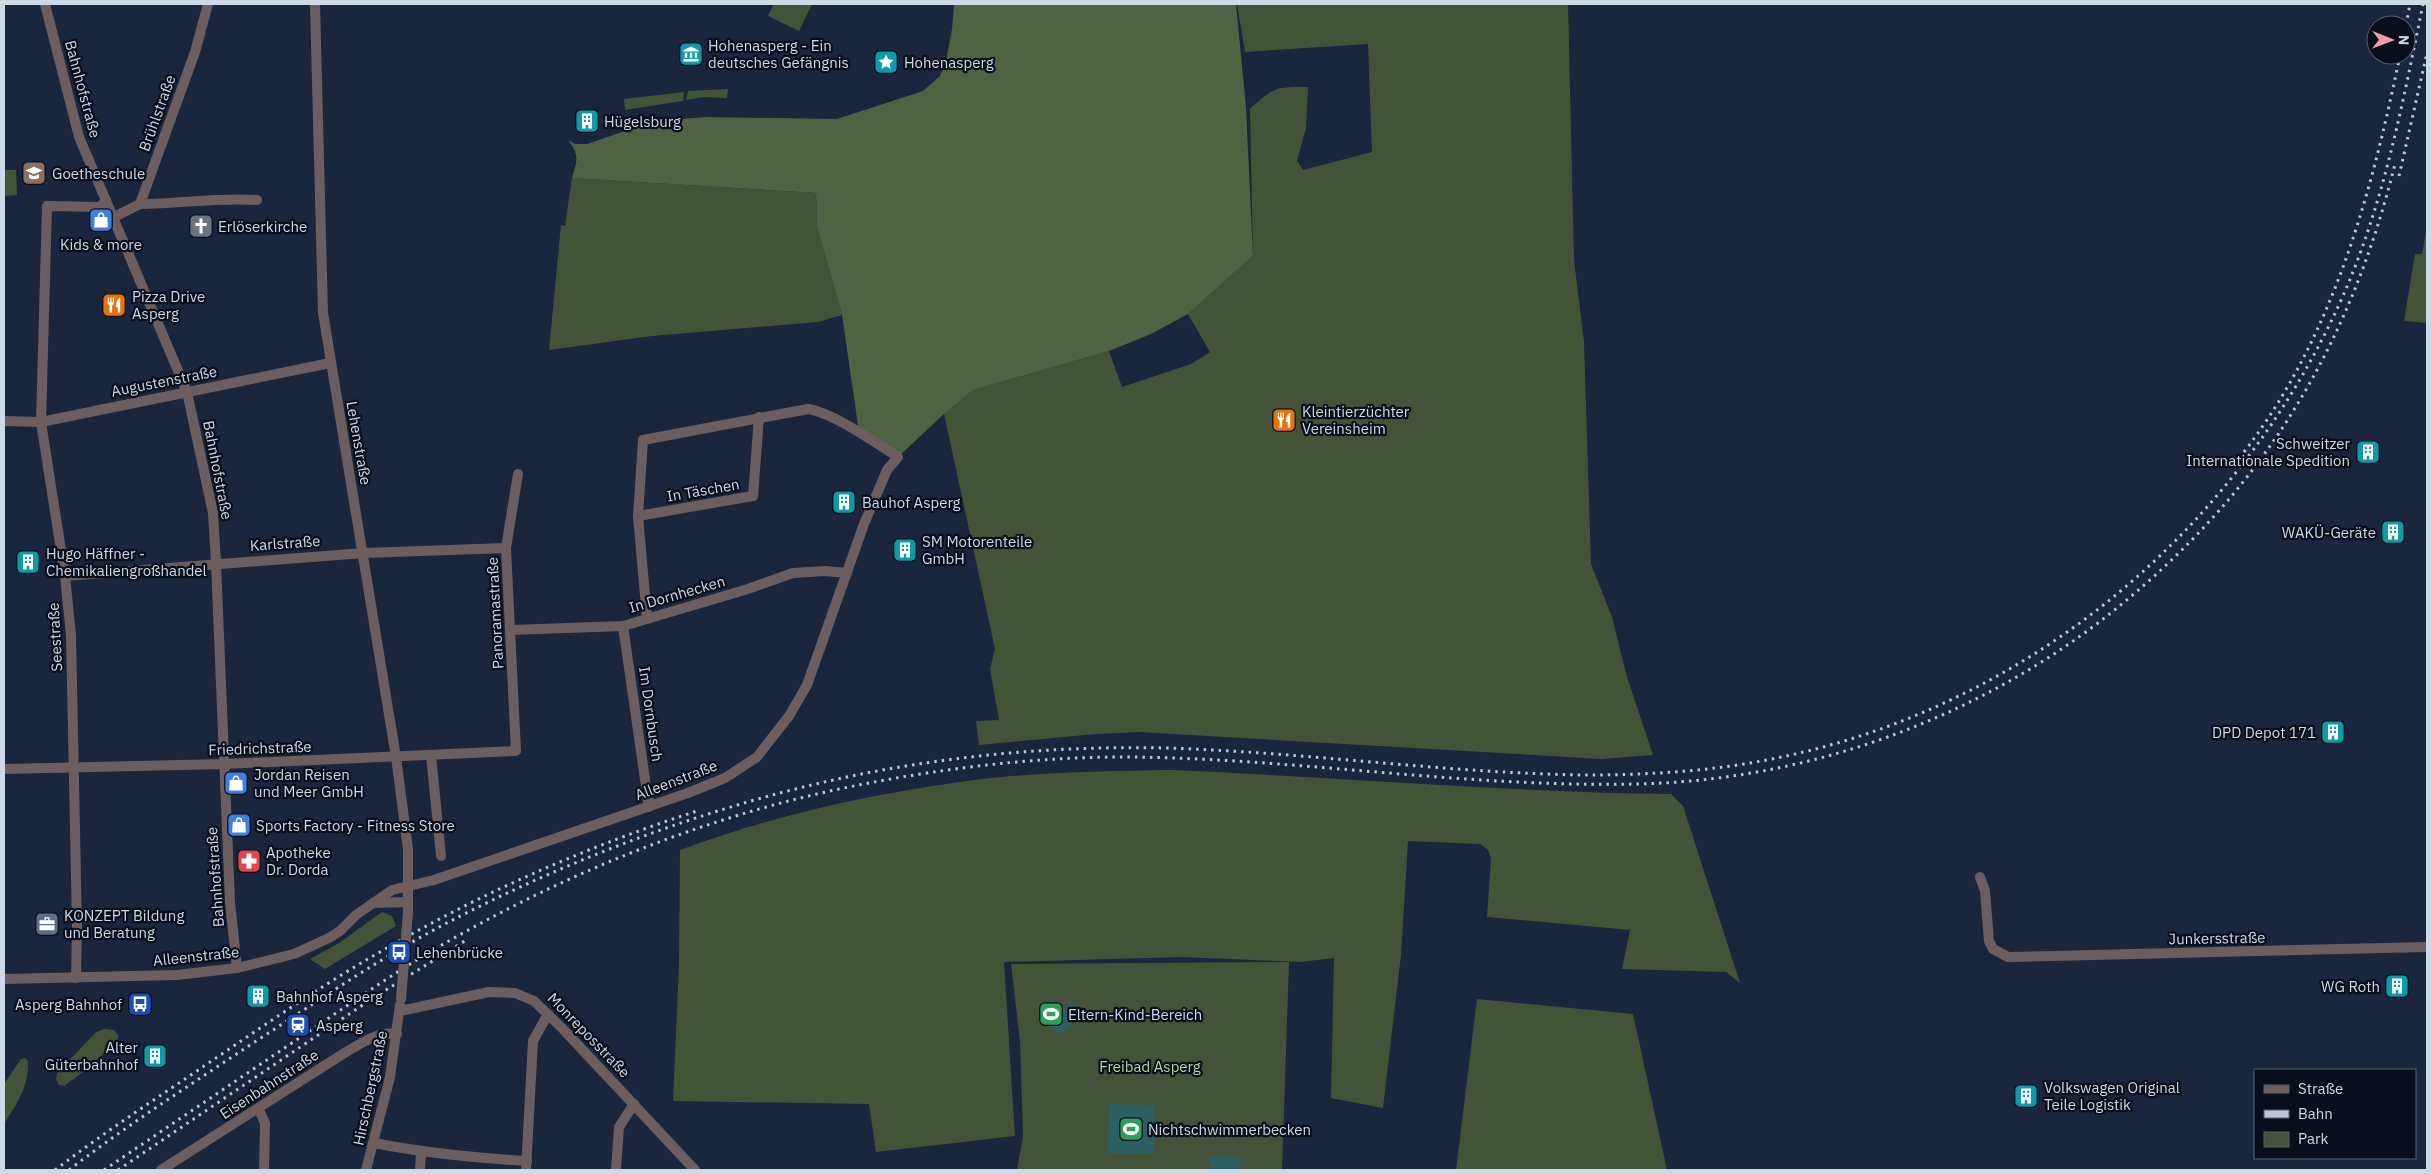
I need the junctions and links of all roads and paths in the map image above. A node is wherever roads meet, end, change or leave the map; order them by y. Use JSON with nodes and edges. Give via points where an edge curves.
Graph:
{"nodes":[{"id":1,"x":45,"y":4,"type":"edge"},
{"id":2,"x":208,"y":4,"type":"edge"},
{"id":3,"x":314,"y":4,"type":"edge"},
{"id":4,"x":106,"y":200,"type":"junction"},
{"id":5,"x":257,"y":200,"type":"dead end"},
{"id":6,"x":140,"y":204,"type":"junction"},
{"id":7,"x":114,"y":217,"type":"junction"},
{"id":8,"x":330,"y":363,"type":"junction"},
{"id":9,"x":187,"y":392,"type":"junction"},
{"id":10,"x":759,"y":417,"type":"junction"},
{"id":11,"x":4,"y":421,"type":"edge"},
{"id":12,"x":40,"y":422,"type":"junction"},
{"id":13,"x":518,"y":474,"type":"dead end"},
{"id":14,"x":638,"y":516,"type":"junction"},
{"id":15,"x":506,"y":548,"type":"junction"},
{"id":16,"x":364,"y":553,"type":"junction"},
{"id":17,"x":216,"y":564,"type":"junction"},
{"id":18,"x":847,"y":573,"type":"junction"},
{"id":19,"x":65,"y":576,"type":"junction"},
{"id":20,"x":647,"y":618,"type":"junction"},
{"id":21,"x":623,"y":626,"type":"junction"},
{"id":22,"x":511,"y":630,"type":"junction"},
{"id":23,"x":516,"y":752,"type":"joint"},
{"id":24,"x":431,"y":755,"type":"junction"},
{"id":25,"x":396,"y":757,"type":"junction"},
{"id":26,"x":224,"y":764,"type":"junction"},
{"id":27,"x":74,"y":767,"type":"junction"},
{"id":28,"x":4,"y":769,"type":"edge"},
{"id":29,"x":649,"y":807,"type":"junction"},
{"id":30,"x":441,"y":856,"type":"dead end"},
{"id":31,"x":1980,"y":877,"type":"dead end"},
{"id":32,"x":408,"y":884,"type":"junction"},
{"id":33,"x":373,"y":902,"type":"junction"},
{"id":34,"x":408,"y":906,"type":"junction"},
{"id":35,"x":2427,"y":947,"type":"edge"},
{"id":36,"x":237,"y":968,"type":"junction"},
{"id":37,"x":76,"y":978,"type":"junction"},
{"id":38,"x":4,"y":979,"type":"edge"},
{"id":39,"x":400,"y":1011,"type":"junction"},
{"id":40,"x":548,"y":1014,"type":"junction"},
{"id":41,"x":397,"y":1034,"type":"junction"},
{"id":42,"x":634,"y":1104,"type":"junction"},
{"id":43,"x":259,"y":1110,"type":"junction"},
{"id":44,"x":374,"y":1143,"type":"junction"},
{"id":45,"x":421,"y":1152,"type":"junction"},
{"id":46,"x":527,"y":1165,"type":"edge"},
{"id":47,"x":161,"y":1170,"type":"edge"},
{"id":48,"x":264,"y":1170,"type":"edge"},
{"id":49,"x":366,"y":1170,"type":"edge"},
{"id":50,"x":420,"y":1170,"type":"edge"},
{"id":51,"x":616,"y":1170,"type":"edge"},
{"id":52,"x":695,"y":1170,"type":"edge"}],
"edges":[{"from":1,"to":4,"type":"street","name":"Bahnhofstraße","via":[[79,137]]},
{"from":2,"to":6,"type":"street","name":"Brühlstraße","via":[[197,45]]},
{"from":3,"to":8,"type":"street","name":"Lehenstraße","via":[[323,313]]},
{"from":4,"to":7,"type":"street","name":"Bahnhofstraße"},
{"from":4,"to":12,"type":"street","name":"Seestraße","via":[[100,207],[47,206]]},
{"from":5,"to":6,"type":"street"},
{"from":6,"to":7,"type":"street"},
{"from":7,"to":9,"type":"street","name":"Bahnhofstraße"},
{"from":8,"to":9,"type":"street","name":"Augustenstraße"},
{"from":8,"to":16,"type":"street","name":"Lehenstraße"},
{"from":9,"to":12,"type":"street","name":"Augustenstraße"},
{"from":9,"to":17,"type":"street","name":"Bahnhofstraße","via":[[212,513]]},
{"from":10,"to":14,"type":"street","via":[[643,440]]},
{"from":10,"to":14,"type":"street","name":"In Täschen","via":[[753,496]]},
{"from":10,"to":18,"type":"street","name":"Alleenstraße","via":[[800,408],[813,410],[859,432],[898,457],[887,470]]},
{"from":11,"to":12,"type":"street","name":"Augustenstraße"},
{"from":12,"to":19,"type":"street","name":"Seestraße"},
{"from":13,"to":15,"type":"street","name":"Panoramastraße"},
{"from":14,"to":20,"type":"street"},
{"from":15,"to":16,"type":"street","name":"Karlstraße"},
{"from":15,"to":22,"type":"street","name":"Panoramastraße"},
{"from":16,"to":17,"type":"street","name":"Karlstraße"},
{"from":16,"to":25,"type":"street","name":"Lehenstraße"},
{"from":17,"to":19,"type":"street","name":"Karlstraße"},
{"from":17,"to":26,"type":"street","name":"Bahnhofstraße"},
{"from":18,"to":20,"type":"street","name":"In Dornhecken","via":[[793,573]]},
{"from":18,"to":29,"type":"street","name":"Alleenstraße","via":[[807,684],[789,716],[757,757],[725,778]]},
{"from":19,"to":27,"type":"street","name":"Seestraße","via":[[71,635]]},
{"from":20,"to":21,"type":"street","name":"In Dornhecken"},
{"from":21,"to":22,"type":"street","name":"In Dornhecken"},
{"from":21,"to":29,"type":"street","name":"Im Dornbusch"},
{"from":22,"to":23,"type":"street","name":"Panoramastraße"},
{"from":23,"to":24,"type":"street","name":"Friedrichstraße"},
{"from":24,"to":25,"type":"street","name":"Friedrichstraße"},
{"from":24,"to":30,"type":"street"},
{"from":25,"to":26,"type":"street","name":"Friedrichstraße"},
{"from":25,"to":32,"type":"street","name":"Lehenstraße","via":[[408,850]]},
{"from":26,"to":27,"type":"street","name":"Friedrichstraße"},
{"from":26,"to":36,"type":"street","name":"Bahnhofstraße","via":[[230,902]]},
{"from":27,"to":28,"type":"street","name":"Friedrichstraße"},
{"from":27,"to":37,"type":"street","name":"Seestraße"},
{"from":29,"to":32,"type":"street","name":"Alleenstraße","via":[[434,880]]},
{"from":31,"to":35,"type":"street","name":"Junkersstraße","via":[[1985,892],[1989,941],[1998,953],[2008,957]]},
{"from":32,"to":33,"type":"street","name":"Alleenstraße"},
{"from":32,"to":34,"type":"street"},
{"from":33,"to":34,"type":"street"},
{"from":33,"to":36,"type":"street","name":"Alleenstraße","via":[[340,931],[317,944],[294,954]]},
{"from":34,"to":39,"type":"street","bridge":true},
{"from":36,"to":37,"type":"street","name":"Alleenstraße","via":[[170,975]]},
{"from":37,"to":38,"type":"street","name":"Alleenstraße"},
{"from":39,"to":40,"type":"street","name":"Monreposstraße","via":[[498,992],[515,993],[534,1001]]},
{"from":39,"to":41,"type":"street","name":"Hirschbergstraße"},
{"from":40,"to":42,"type":"street","name":"Monreposstraße"},
{"from":40,"to":46,"type":"street","via":[[534,1041]]},
{"from":41,"to":43,"type":"street","name":"Eisenbahnstraße","via":[[377,1035],[346,1052]]},
{"from":41,"to":44,"type":"street","name":"Hirschbergstraße"},
{"from":42,"to":51,"type":"street","via":[[619,1127]]},
{"from":42,"to":52,"type":"street","name":"Monreposstraße"},
{"from":43,"to":47,"type":"street","name":"Eisenbahnstraße"},
{"from":43,"to":48,"type":"street","via":[[265,1123]]},
{"from":44,"to":45,"type":"street"},
{"from":44,"to":49,"type":"street","name":"Hirschbergstraße"},
{"from":45,"to":46,"type":"street"},
{"from":45,"to":50,"type":"street"}]}
